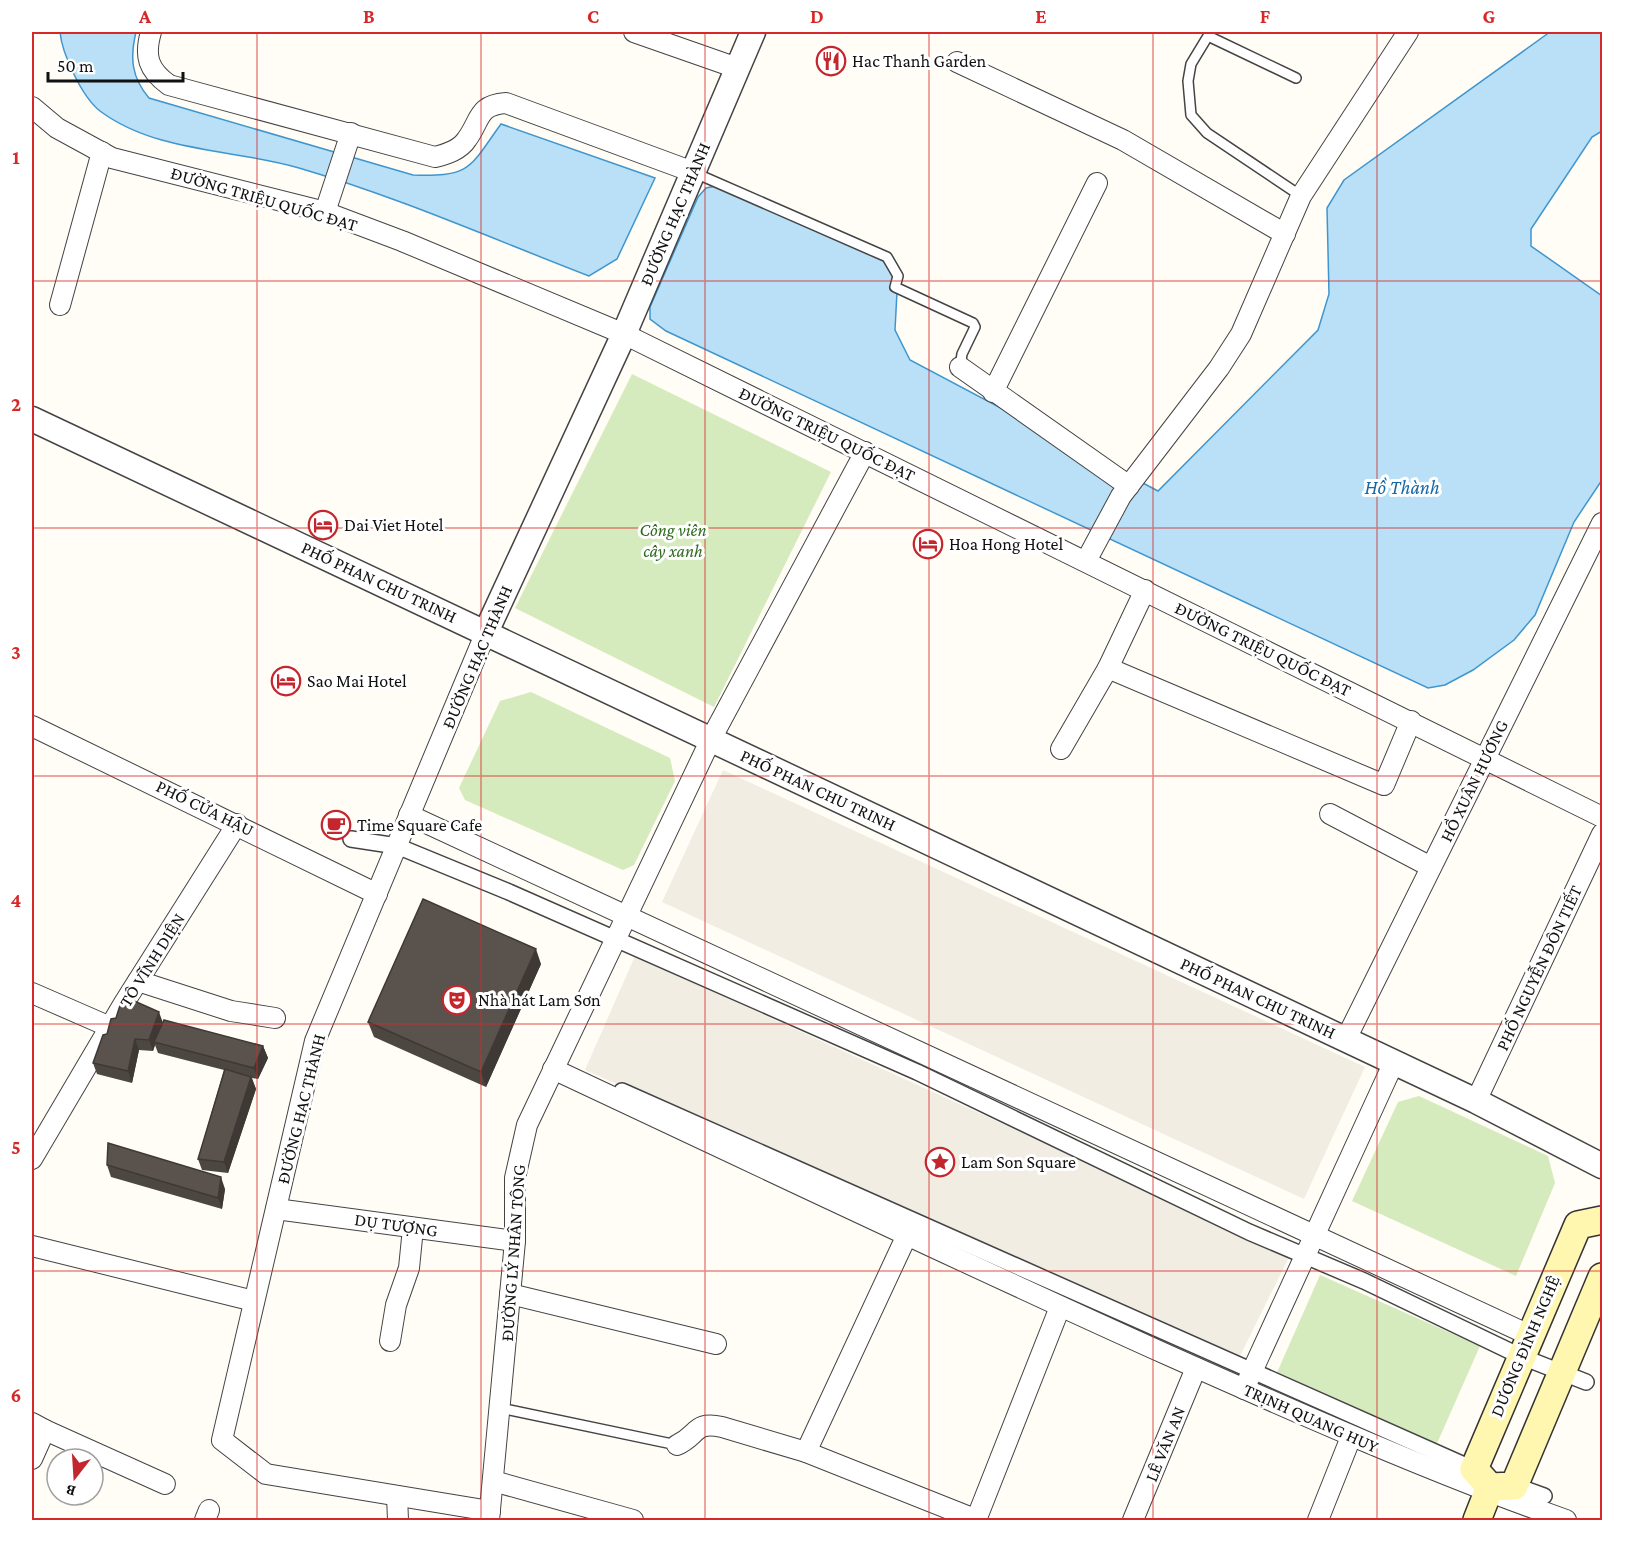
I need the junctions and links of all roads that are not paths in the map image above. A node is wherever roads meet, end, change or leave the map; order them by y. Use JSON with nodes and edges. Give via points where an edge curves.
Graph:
{"nodes":[{"id":1,"x":151,"y":32,"type":"edge"},
{"id":2,"x":634,"y":32,"type":"edge"},
{"id":3,"x":753,"y":32,"type":"edge"},
{"id":4,"x":1408,"y":32,"type":"edge"},
{"id":5,"x":957,"y":62,"type":"dead end"},
{"id":6,"x":737,"y":68,"type":"junction"},
{"id":7,"x":1296,"y":78,"type":"dead end"},
{"id":8,"x":32,"y":107,"type":"edge"},
{"id":9,"x":351,"y":133,"type":"junction"},
{"id":10,"x":102,"y":152,"type":"junction"},
{"id":11,"x":693,"y":172,"type":"junction"},
{"id":12,"x":1097,"y":183,"type":"dead end"},
{"id":13,"x":1301,"y":196,"type":"junction"},
{"id":14,"x":325,"y":212,"type":"junction"},
{"id":15,"x":1285,"y":234,"type":"junction"},
{"id":16,"x":60,"y":305,"type":"dead end"},
{"id":17,"x":624,"y":334,"type":"junction"},
{"id":18,"x":960,"y":367,"type":"joint"},
{"id":19,"x":993,"y":392,"type":"junction"},
{"id":20,"x":32,"y":419,"type":"edge"},
{"id":21,"x":865,"y":452,"type":"junction"},
{"id":22,"x":1125,"y":491,"type":"junction"},
{"id":23,"x":1602,"y":524,"type":"edge"},
{"id":24,"x":1090,"y":553,"type":"junction"},
{"id":25,"x":1145,"y":590,"type":"junction"},
{"id":26,"x":486,"y":632,"type":"junction"},
{"id":27,"x":1108,"y":668,"type":"junction"},
{"id":28,"x":1410,"y":721,"type":"junction"},
{"id":29,"x":32,"y":726,"type":"edge"},
{"id":30,"x":711,"y":739,"type":"junction"},
{"id":31,"x":1061,"y":748,"type":"dead end"},
{"id":32,"x":1485,"y":758,"type":"junction"},
{"id":33,"x":1330,"y":814,"type":"dead end"},
{"id":34,"x":410,"y":815,"type":"junction"},
{"id":35,"x":1602,"y":817,"type":"edge"},
{"id":36,"x":237,"y":824,"type":"junction"},
{"id":37,"x":1602,"y":834,"type":"edge"},
{"id":38,"x":351,"y":839,"type":"dead end"},
{"id":39,"x":397,"y":846,"type":"junction"},
{"id":40,"x":1431,"y":867,"type":"junction"},
{"id":41,"x":377,"y":894,"type":"junction"},
{"id":42,"x":626,"y":916,"type":"junction"},
{"id":43,"x":616,"y":941,"type":"junction"},
{"id":44,"x":138,"y":981,"type":"junction"},
{"id":45,"x":32,"y":993,"type":"edge"},
{"id":46,"x":275,"y":1018,"type":"dead end"},
{"id":47,"x":110,"y":1027,"type":"junction"},
{"id":48,"x":1346,"y":1039,"type":"junction"},
{"id":49,"x":553,"y":1062,"type":"junction"},
{"id":50,"x":1394,"y":1062,"type":"junction"},
{"id":51,"x":1476,"y":1101,"type":"junction"},
{"id":52,"x":32,"y":1159,"type":"edge"},
{"id":53,"x":1602,"y":1166,"type":"edge"},
{"id":54,"x":276,"y":1209,"type":"junction"},
{"id":55,"x":1602,"y":1220,"type":"edge"},
{"id":56,"x":412,"y":1228,"type":"junction"},
{"id":57,"x":907,"y":1235,"type":"junction"},
{"id":58,"x":1314,"y":1235,"type":"junction"},
{"id":59,"x":515,"y":1242,"type":"junction"},
{"id":60,"x":32,"y":1246,"type":"edge"},
{"id":61,"x":1305,"y":1257,"type":"junction"},
{"id":62,"x":1602,"y":1277,"type":"edge"},
{"id":63,"x":510,"y":1294,"type":"junction"},
{"id":64,"x":254,"y":1301,"type":"junction"},
{"id":65,"x":1059,"y":1306,"type":"junction"},
{"id":66,"x":390,"y":1341,"type":"dead end"},
{"id":67,"x":716,"y":1344,"type":"dead end"},
{"id":68,"x":1524,"y":1345,"type":"junction"},
{"id":69,"x":1565,"y":1363,"type":"junction"},
{"id":70,"x":1196,"y":1368,"type":"junction"},
{"id":71,"x":1248,"y":1381,"type":"junction"},
{"id":72,"x":1586,"y":1382,"type":"dead end"},
{"id":73,"x":500,"y":1408,"type":"junction"},
{"id":74,"x":38,"y":1427,"type":"edge"},
{"id":75,"x":1351,"y":1437,"type":"junction"},
{"id":76,"x":677,"y":1445,"type":"joint"},
{"id":77,"x":806,"y":1452,"type":"junction"},
{"id":78,"x":32,"y":1459,"type":"edge"},
{"id":79,"x":493,"y":1481,"type":"junction"},
{"id":80,"x":165,"y":1484,"type":"dead end"},
{"id":81,"x":1491,"y":1484,"type":"junction"},
{"id":82,"x":397,"y":1496,"type":"junction"},
{"id":83,"x":1544,"y":1496,"type":"dead end"},
{"id":84,"x":489,"y":1516,"type":"edge"},
{"id":85,"x":976,"y":1520,"type":"edge"},
{"id":86,"x":398,"y":1521,"type":"edge"},
{"id":87,"x":633,"y":1521,"type":"edge"},
{"id":88,"x":1133,"y":1521,"type":"edge"},
{"id":89,"x":1318,"y":1521,"type":"edge"},
{"id":90,"x":1477,"y":1521,"type":"edge"},
{"id":91,"x":1566,"y":1521,"type":"edge"}],
"edges":[{"from":1,"to":9,"type":"street","via":[[147,59],[154,75],[169,85]]},
{"from":2,"to":6,"type":"street"},
{"from":3,"to":6,"type":"street","name":"ĐƯỜNG HẠC THÀNH"},
{"from":4,"to":13,"type":"street"},
{"from":5,"to":15,"type":"street","via":[[1123,140]]},
{"from":6,"to":11,"type":"street","name":"ĐƯỜNG HẠC THÀNH"},
{"from":7,"to":13,"type":"lane","via":[[1208,36],[1191,64],[1188,100],[1191,115],[1207,133]]},
{"from":8,"to":10,"type":"street","name":"ĐƯỜNG TRIỆU QUỐC ĐẠT","via":[[57,128]]},
{"from":9,"to":11,"type":"street","via":[[435,158],[453,152],[467,140],[480,114],[493,104],[506,103]]},
{"from":9,"to":14,"type":"street"},
{"from":10,"to":14,"type":"street","name":"ĐƯỜNG TRIỆU QUỐC ĐẠT","via":[[112,158]]},
{"from":10,"to":16,"type":"street"},
{"from":11,"to":17,"type":"street","name":"ĐƯỜNG HẠC THÀNH"},
{"from":11,"to":18,"type":"lane","via":[[886,257],[898,276],[895,287],[973,323]]},
{"from":12,"to":19,"type":"street"},
{"from":13,"to":15,"type":"street"},
{"from":14,"to":17,"type":"street","name":"ĐƯỜNG TRIỆU QUỐC ĐẠT"},
{"from":15,"to":22,"type":"street","via":[[1241,334]]},
{"from":17,"to":21,"type":"street","name":"ĐƯỜNG TRIỆU QUỐC ĐẠT"},
{"from":17,"to":26,"type":"street","name":"ĐƯỜNG HẠC THÀNH"},
{"from":18,"to":19,"type":"street"},
{"from":19,"to":22,"type":"street"},
{"from":20,"to":26,"type":"street","name":"PHỐ PHAN CHU TRINH"},
{"from":21,"to":24,"type":"street","name":"ĐƯỜNG TRIỆU QUỐC ĐẠT"},
{"from":21,"to":30,"type":"street","name":"ĐƯỜNG LÝ NHÂN TÔNG"},
{"from":22,"to":24,"type":"street"},
{"from":23,"to":32,"type":"street","name":"HỒ XUÂN HƯƠNG"},
{"from":24,"to":25,"type":"street","name":"ĐƯỜNG TRIỆU QUỐC ĐẠT"},
{"from":25,"to":27,"type":"street"},
{"from":25,"to":28,"type":"street","name":"ĐƯỜNG TRIỆU QUỐC ĐẠT"},
{"from":26,"to":30,"type":"street","name":"PHỐ PHAN CHU TRINH"},
{"from":26,"to":34,"type":"street","name":"ĐƯỜNG HẠC THÀNH"},
{"from":27,"to":28,"type":"street","via":[[1384,785]]},
{"from":27,"to":31,"type":"street"},
{"from":28,"to":32,"type":"street","name":"ĐƯỜNG TRIỆU QUỐC ĐẠT"},
{"from":29,"to":36,"type":"street","name":"PHỐ CỬA HẬU"},
{"from":30,"to":42,"type":"street","name":"ĐƯỜNG LÝ NHÂN TÔNG"},
{"from":30,"to":48,"type":"street","name":"PHỐ PHAN CHU TRINH"},
{"from":32,"to":35,"type":"street","name":"ĐƯỜNG TRIỆU QUỐC ĐẠT"},
{"from":32,"to":40,"type":"street","name":"HỒ XUÂN HƯƠNG"},
{"from":33,"to":40,"type":"street"},
{"from":34,"to":39,"type":"street","name":"ĐƯỜNG HẠC THÀNH"},
{"from":34,"to":42,"type":"street"},
{"from":36,"to":41,"type":"street","name":"PHỐ CỬA HẬU"},
{"from":36,"to":44,"type":"street","name":"TÔ VĨNH DIỆN"},
{"from":37,"to":51,"type":"street","name":"PHỐ NGUYỄN ĐÔN TIẾT"},
{"from":38,"to":39,"type":"street"},
{"from":39,"to":41,"type":"street","name":"ĐƯỜNG HẠC THÀNH"},
{"from":39,"to":43,"type":"street"},
{"from":40,"to":48,"type":"street","name":"HỒ XUÂN HƯƠNG"},
{"from":41,"to":54,"type":"street","name":"ĐƯỜNG HẠC THÀNH","via":[[315,1041]]},
{"from":42,"to":43,"type":"street","name":"ĐƯỜNG LÝ NHÂN TÔNG"},
{"from":42,"to":58,"type":"street"},
{"from":43,"to":49,"type":"street","name":"ĐƯỜNG LÝ NHÂN TÔNG"},
{"from":43,"to":61,"type":"street","via":[[917,1072]]},
{"from":44,"to":46,"type":"street","via":[[231,1011]]},
{"from":44,"to":47,"type":"street","name":"TÔ VĨNH DIỆN"},
{"from":45,"to":47,"type":"street"},
{"from":47,"to":52,"type":"street","name":"TÔ VĨNH DIỆN"},
{"from":48,"to":50,"type":"street","name":"PHỐ PHAN CHU TRINH"},
{"from":49,"to":57,"type":"street","name":"TRỊNH QUANG HUY"},
{"from":49,"to":59,"type":"street","name":"ĐƯỜNG LÝ NHÂN TÔNG","via":[[527,1125],[515,1178]]},
{"from":49,"to":71,"type":"street"},
{"from":50,"to":51,"type":"street","name":"PHỐ PHAN CHU TRINH"},
{"from":50,"to":58,"type":"street"},
{"from":51,"to":53,"type":"street","name":"PHỐ PHAN CHU TRINH"},
{"from":54,"to":56,"type":"street","name":"DỤ TƯỢNG"},
{"from":54,"to":64,"type":"street","name":"ĐƯỜNG HẠC THÀNH"},
{"from":55,"to":68,"type":"main road","name":"DƯƠNG ĐÌNH NGHỆ","via":[[1578,1225]]},
{"from":56,"to":59,"type":"street","name":"DỤ TƯỢNG"},
{"from":56,"to":66,"type":"street","via":[[409,1268],[396,1305]]},
{"from":57,"to":65,"type":"street","name":"TRỊNH QUANG HUY"},
{"from":57,"to":77,"type":"street"},
{"from":58,"to":61,"type":"street"},
{"from":58,"to":68,"type":"street"},
{"from":59,"to":63,"type":"street","name":"ĐƯỜNG LÝ NHÂN TÔNG"},
{"from":60,"to":64,"type":"street"},
{"from":61,"to":68,"type":"street"},
{"from":61,"to":71,"type":"street"},
{"from":62,"to":69,"type":"main road"},
{"from":63,"to":67,"type":"street"},
{"from":63,"to":73,"type":"street","name":"ĐƯỜNG LÝ NHÂN TÔNG"},
{"from":64,"to":82,"type":"street","name":"ĐƯỜNG HẠC THÀNH","via":[[222,1440],[266,1474]]},
{"from":65,"to":70,"type":"street","name":"TRỊNH QUANG HUY"},
{"from":65,"to":85,"type":"street"},
{"from":68,"to":69,"type":"main road"},
{"from":68,"to":81,"type":"main road","name":"DƯƠNG ĐÌNH NGHỆ"},
{"from":69,"to":72,"type":"street"},
{"from":69,"to":81,"type":"main road"},
{"from":70,"to":71,"type":"street","name":"TRỊNH QUANG HUY"},
{"from":70,"to":88,"type":"street","name":"LÊ VĂN AN"},
{"from":71,"to":75,"type":"street","name":"TRỊNH QUANG HUY"},
{"from":71,"to":81,"type":"street"},
{"from":73,"to":76,"type":"lane"},
{"from":73,"to":79,"type":"street","name":"ĐƯỜNG LÝ NHÂN TÔNG"},
{"from":74,"to":78,"type":"street"},
{"from":74,"to":80,"type":"street"},
{"from":75,"to":81,"type":"street","name":"TRỊNH QUANG HUY"},
{"from":75,"to":89,"type":"street"},
{"from":76,"to":77,"type":"street","via":[[708,1424]]},
{"from":77,"to":85,"type":"street"},
{"from":79,"to":84,"type":"street","name":"ĐƯỜNG LÝ NHÂN TÔNG"},
{"from":79,"to":87,"type":"street"},
{"from":81,"to":83,"type":"street"},
{"from":81,"to":90,"type":"main road"},
{"from":81,"to":91,"type":"street","name":"TRỊNH QUANG HUY"},
{"from":82,"to":84,"type":"street"},
{"from":82,"to":86,"type":"street"}]}
